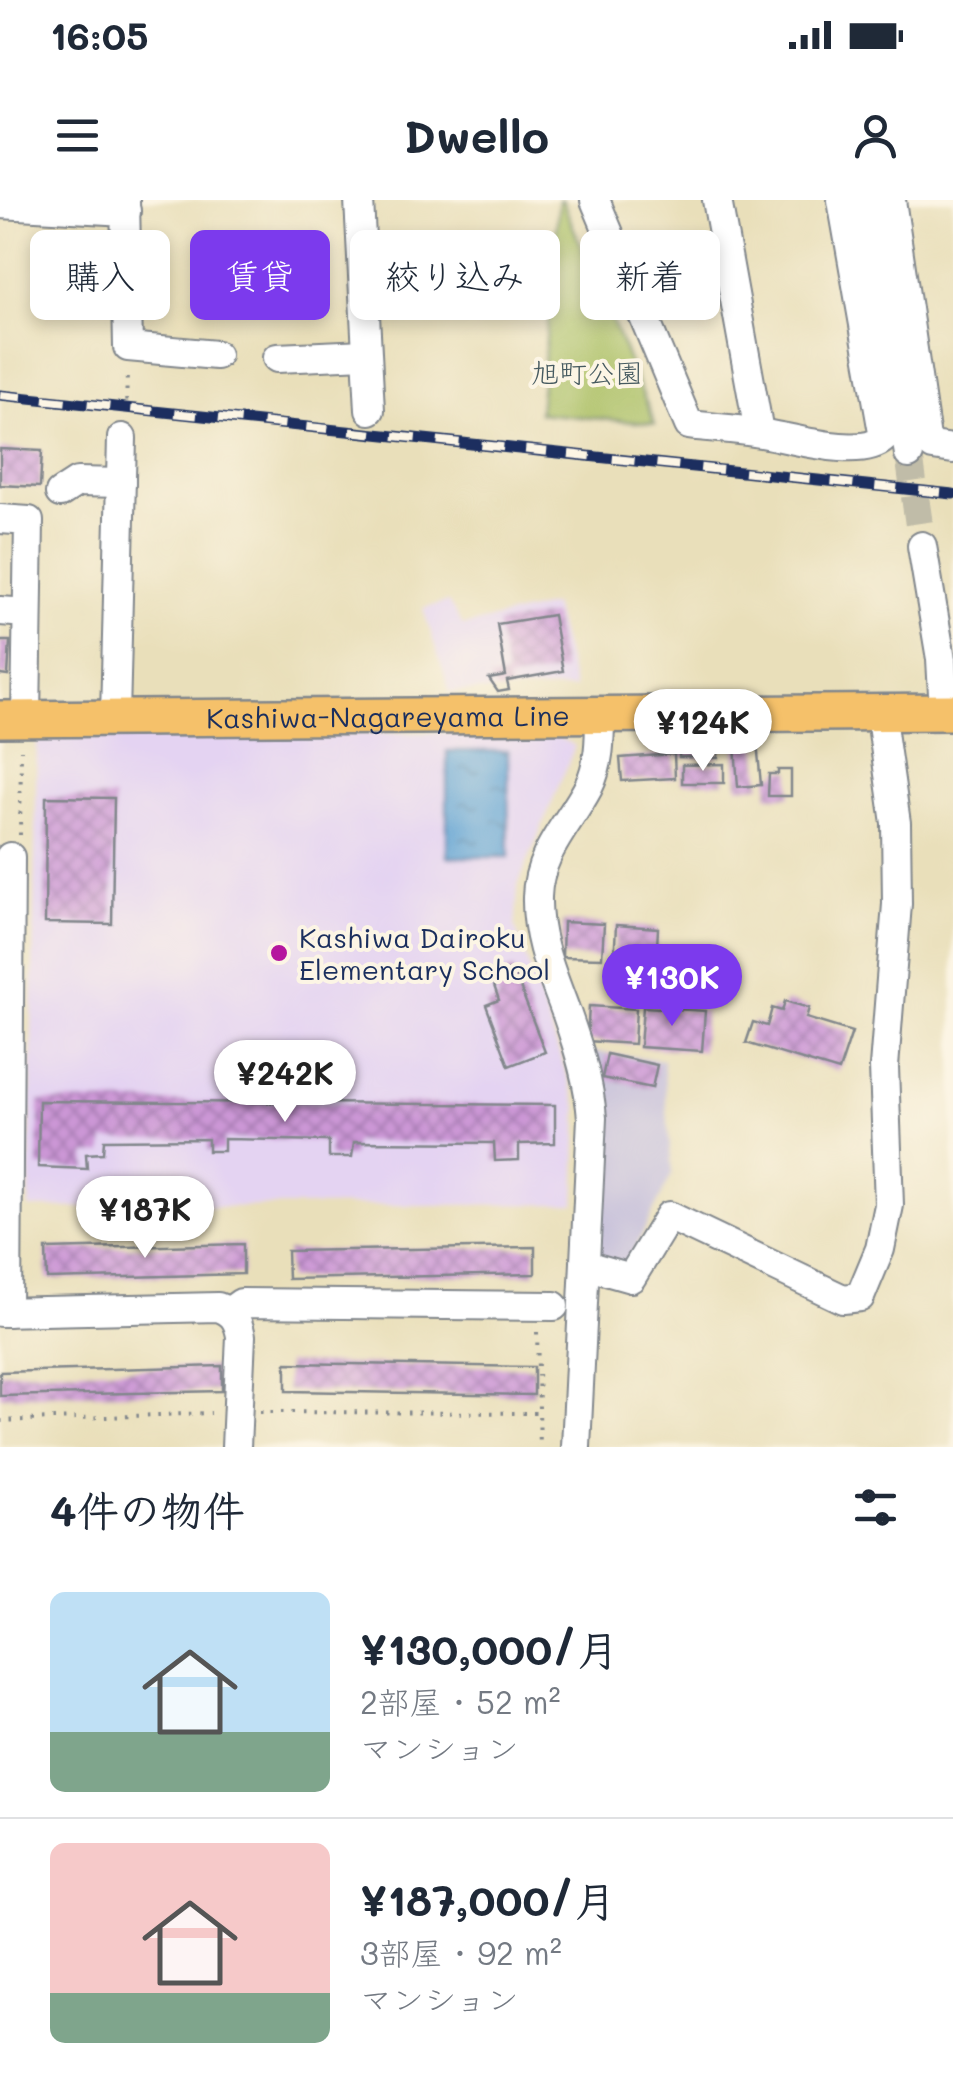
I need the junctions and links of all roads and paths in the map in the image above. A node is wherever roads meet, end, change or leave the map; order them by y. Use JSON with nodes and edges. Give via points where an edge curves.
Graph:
{"nodes":[{"id":1,"x":359,"y":200,"type":"edge"},
{"id":2,"x":595,"y":200,"type":"edge"},
{"id":3,"x":716,"y":200,"type":"edge"},
{"id":4,"x":842,"y":200,"type":"edge"},
{"id":5,"x":866,"y":200,"type":"edge"},
{"id":6,"x":891,"y":200,"type":"edge"},
{"id":7,"x":0,"y":204,"type":"edge"},
{"id":8,"x":126,"y":206,"type":"edge"},
{"id":9,"x":128,"y":347,"type":"junction"},
{"id":10,"x":364,"y":354,"type":"junction"},
{"id":11,"x":216,"y":355,"type":"dead end"},
{"id":12,"x":277,"y":358,"type":"dead end"},
{"id":13,"x":370,"y":410,"type":"dead end"},
{"id":14,"x":759,"y":432,"type":"junction"},
{"id":15,"x":122,"y":438,"type":"joint"},
{"id":16,"x":953,"y":449,"type":"edge"},
{"id":17,"x":909,"y":454,"type":"tunnel mouth"},
{"id":18,"x":121,"y":483,"type":"junction"},
{"id":19,"x":60,"y":493,"type":"dead end"},
{"id":20,"x":0,"y":519,"type":"edge"},
{"id":21,"x":922,"y":546,"type":"tunnel mouth"},
{"id":22,"x":14,"y":612,"type":"edge"},
{"id":23,"x":949,"y":712,"type":"edge"},
{"id":24,"x":600,"y":713,"type":"junction"},
{"id":25,"x":116,"y":716,"type":"junction"},
{"id":26,"x":16,"y":719,"type":"edge"},
{"id":27,"x":882,"y":724,"type":"dead end"},
{"id":28,"x":10,"y":857,"type":"joint"},
{"id":29,"x":4,"y":994,"type":"edge"},
{"id":30,"x":584,"y":1265,"type":"junction"},
{"id":31,"x":545,"y":1306,"type":"joint"},
{"id":32,"x":230,"y":1311,"type":"junction"},
{"id":33,"x":4,"y":1312,"type":"edge"},
{"id":34,"x":238,"y":1412,"type":"junction"},
{"id":35,"x":540,"y":1413,"type":"junction"},
{"id":36,"x":0,"y":1421,"type":"edge"},
{"id":37,"x":236,"y":1447,"type":"edge"},
{"id":38,"x":540,"y":1447,"type":"edge"},
{"id":39,"x":576,"y":1447,"type":"edge"}],
"edges":[{"from":1,"to":10,"type":"street"},
{"from":2,"to":14,"type":"street","via":[[689,425]]},
{"from":3,"to":14,"type":"street"},
{"from":4,"to":14,"type":"street","via":[[884,438],[866,446],[830,446]]},
{"from":5,"to":17,"type":"street"},
{"from":6,"to":16,"type":"street","via":[[926,438]]},
{"from":7,"to":8,"type":"street"},
{"from":8,"to":9,"type":"street"},
{"from":9,"to":11,"type":"street"},
{"from":9,"to":15,"type":"path"},
{"from":10,"to":12,"type":"street"},
{"from":10,"to":13,"type":"street"},
{"from":15,"to":18,"type":"street"},
{"from":18,"to":19,"type":"street","via":[[77,482]]},
{"from":18,"to":25,"type":"street"},
{"from":20,"to":22,"type":"street","via":[[29,521]]},
{"from":21,"to":23,"type":"street"},
{"from":22,"to":26,"type":"street"},
{"from":23,"to":24,"type":"main road","name":"Kashiwa-Nagareyama Line"},
{"from":24,"to":25,"type":"main road","name":"Kashiwa-Nagareyama Line"},
{"from":24,"to":30,"type":"street","via":[[595,770],[554,838],[537,894],[546,960],[590,1092]]},
{"from":25,"to":26,"type":"main road","name":"Kashiwa-Nagareyama Line"},
{"from":26,"to":28,"type":"path","via":[[20,841]]},
{"from":27,"to":30,"type":"street","via":[[897,872],[884,1067],[889,1206],[860,1297],[842,1299],[669,1216],[631,1278]]},
{"from":28,"to":29,"type":"street"},
{"from":29,"to":33,"type":"street"},
{"from":30,"to":39,"type":"street"},
{"from":31,"to":32,"type":"street","via":[[241,1303]]},
{"from":31,"to":35,"type":"path"},
{"from":32,"to":33,"type":"street"},
{"from":32,"to":34,"type":"street","via":[[241,1336]]},
{"from":34,"to":35,"type":"path"},
{"from":34,"to":36,"type":"path"},
{"from":34,"to":37,"type":"street"},
{"from":35,"to":38,"type":"path"}]}
